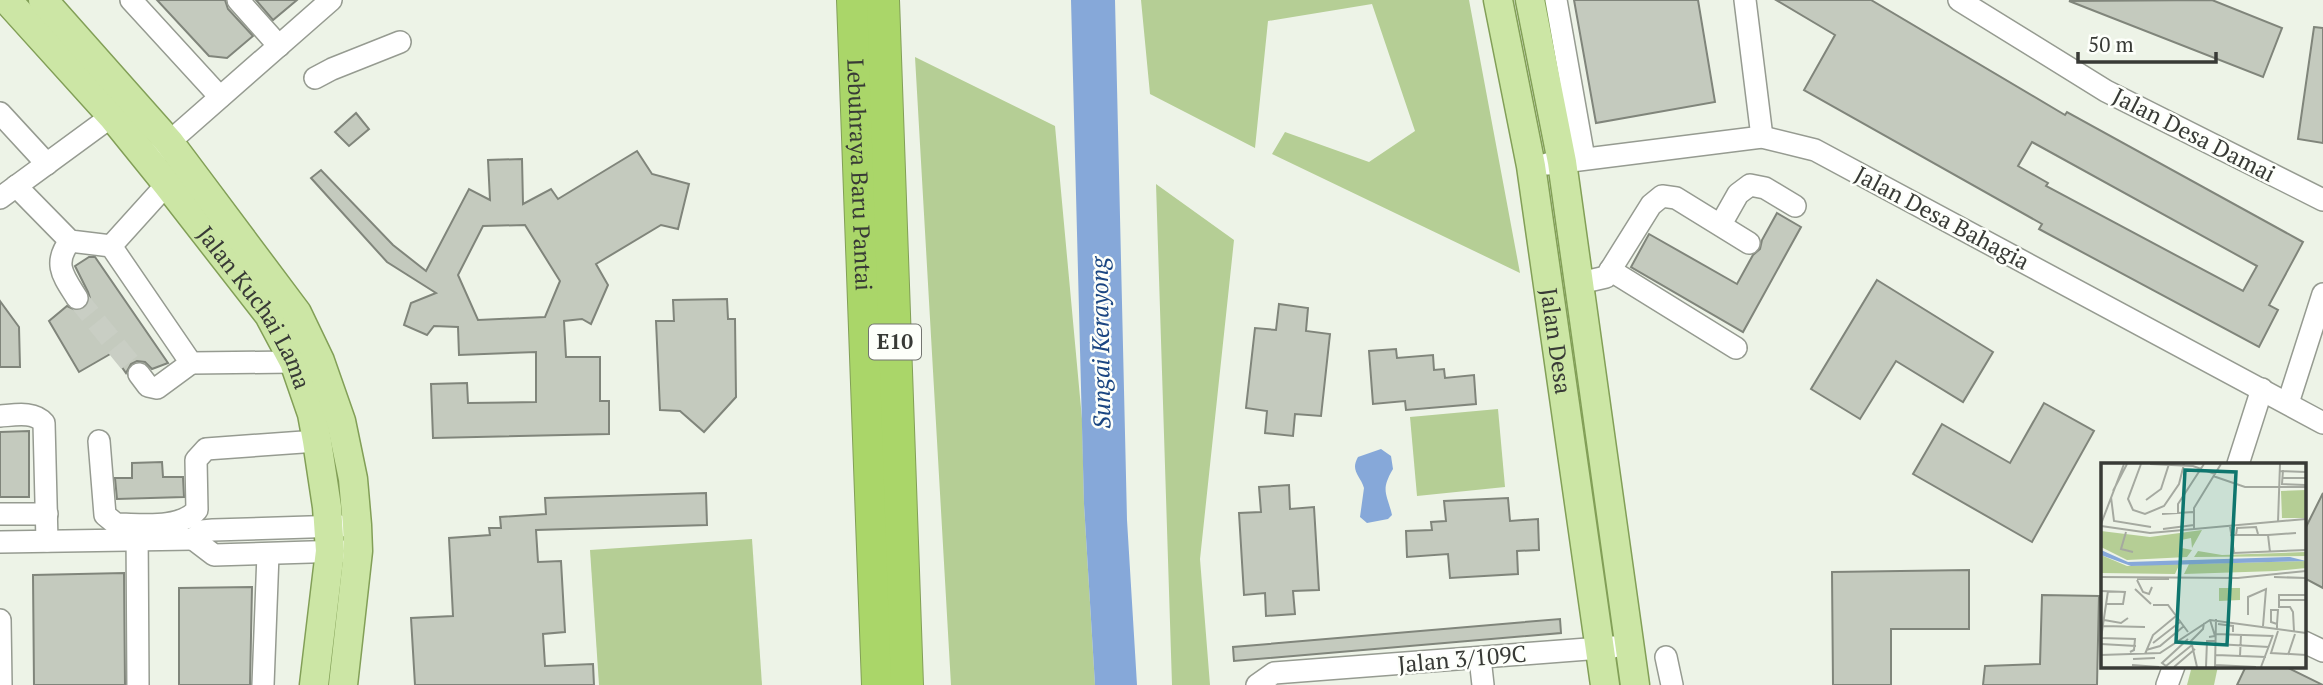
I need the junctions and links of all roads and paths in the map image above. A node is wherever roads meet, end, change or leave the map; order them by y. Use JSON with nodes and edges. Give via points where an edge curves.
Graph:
{"nodes":[{"id":1,"x":7,"y":0,"type":"edge"},
{"id":2,"x":43,"y":0,"type":"edge"},
{"id":3,"x":131,"y":0,"type":"edge"},
{"id":4,"x":238,"y":0,"type":"edge"},
{"id":5,"x":331,"y":0,"type":"edge"},
{"id":6,"x":853,"y":0,"type":"edge"},
{"id":7,"x":883,"y":0,"type":"edge"},
{"id":8,"x":1498,"y":0,"type":"edge"},
{"id":9,"x":1530,"y":0,"type":"edge"},
{"id":10,"x":1556,"y":0,"type":"edge"},
{"id":11,"x":1745,"y":0,"type":"edge"},
{"id":12,"x":1959,"y":0,"type":"edge"},
{"id":13,"x":400,"y":42,"type":"dead end"},
{"id":14,"x":279,"y":46,"type":"junction"},
{"id":15,"x":316,"y":78,"type":"dead end"},
{"id":16,"x":220,"y":97,"type":"junction"},
{"id":17,"x":0,"y":113,"type":"edge"},
{"id":18,"x":112,"y":116,"type":"junction"},
{"id":19,"x":1762,"y":137,"type":"junction"},
{"id":20,"x":158,"y":152,"type":"junction"},
{"id":21,"x":1573,"y":160,"type":"junction"},
{"id":22,"x":47,"y":164,"type":"junction"},
{"id":23,"x":1531,"y":166,"type":"junction"},
{"id":24,"x":167,"y":184,"type":"junction"},
{"id":25,"x":8,"y":192,"type":"edge"},
{"id":26,"x":2323,"y":200,"type":"edge"},
{"id":27,"x":1795,"y":206,"type":"dead end"},
{"id":28,"x":1720,"y":224,"type":"junction"},
{"id":29,"x":70,"y":241,"type":"junction"},
{"id":30,"x":1749,"y":243,"type":"dead end"},
{"id":31,"x":111,"y":246,"type":"junction"},
{"id":32,"x":1610,"y":270,"type":"junction"},
{"id":33,"x":1580,"y":283,"type":"junction"},
{"id":34,"x":2323,"y":294,"type":"edge"},
{"id":35,"x":77,"y":298,"type":"tunnel mouth"},
{"id":36,"x":1736,"y":348,"type":"dead end"},
{"id":37,"x":294,"y":362,"type":"junction"},
{"id":38,"x":191,"y":363,"type":"junction"},
{"id":39,"x":139,"y":374,"type":"tunnel mouth"},
{"id":40,"x":2262,"y":389,"type":"junction"},
{"id":41,"x":2288,"y":404,"type":"junction"},
{"id":42,"x":0,"y":416,"type":"edge"},
{"id":43,"x":2323,"y":422,"type":"edge"},
{"id":44,"x":99,"y":441,"type":"dead end"},
{"id":45,"x":317,"y":441,"type":"junction"},
{"id":46,"x":2238,"y":463,"type":"edge"},
{"id":47,"x":0,"y":514,"type":"edge"},
{"id":48,"x":47,"y":514,"type":"junction"},
{"id":49,"x":137,"y":532,"type":"junction"},
{"id":50,"x":343,"y":538,"type":"junction"},
{"id":51,"x":193,"y":539,"type":"junction"},
{"id":52,"x":47,"y":541,"type":"junction"},
{"id":53,"x":0,"y":542,"type":"edge"},
{"id":54,"x":268,"y":554,"type":"junction"},
{"id":55,"x":0,"y":620,"type":"edge"},
{"id":56,"x":2306,"y":643,"type":"edge"},
{"id":57,"x":1629,"y":646,"type":"junction"},
{"id":58,"x":1601,"y":648,"type":"junction"},
{"id":59,"x":2323,"y":651,"type":"edge"},
{"id":60,"x":1666,"y":657,"type":"dead end"},
{"id":61,"x":1480,"y":658,"type":"junction"},
{"id":62,"x":2173,"y":668,"type":"edge"},
{"id":63,"x":1,"y":685,"type":"edge"},
{"id":64,"x":138,"y":685,"type":"edge"},
{"id":65,"x":263,"y":685,"type":"edge"},
{"id":66,"x":314,"y":685,"type":"edge"},
{"id":67,"x":343,"y":685,"type":"edge"},
{"id":68,"x":878,"y":685,"type":"edge"},
{"id":69,"x":907,"y":685,"type":"edge"},
{"id":70,"x":1257,"y":685,"type":"edge"},
{"id":71,"x":1483,"y":685,"type":"edge"},
{"id":72,"x":1605,"y":685,"type":"edge"},
{"id":73,"x":1635,"y":685,"type":"edge"},
{"id":74,"x":1672,"y":685,"type":"edge"},
{"id":75,"x":2167,"y":685,"type":"edge"}],
"edges":[{"from":1,"to":18,"type":"main road","name":"Jalan Kuchai Lama"},
{"from":2,"to":20,"type":"main road","name":"Jalan Kuchai Lama"},
{"from":3,"to":16,"type":"street"},
{"from":4,"to":14,"type":"street"},
{"from":5,"to":14,"type":"street"},
{"from":6,"to":68,"type":"highway","name":"Lebuhraya Baru Pantai","number":"E10"},
{"from":7,"to":69,"type":"highway","name":"Lebuhraya Baru Pantai","number":"E10"},
{"from":8,"to":23,"type":"main road","name":"Jalan Desa"},
{"from":9,"to":21,"type":"main road","name":"Jalan Desa"},
{"from":10,"to":21,"type":"street","name":"Jalan Desa"},
{"from":11,"to":19,"type":"street"},
{"from":12,"to":26,"type":"street","name":"Jalan Desa Damai","via":[[2106,91]]},
{"from":13,"to":15,"type":"street"},
{"from":14,"to":16,"type":"street"},
{"from":16,"to":20,"type":"street"},
{"from":17,"to":22,"type":"street"},
{"from":18,"to":20,"type":"main road","name":"Jalan Kuchai Lama"},
{"from":18,"to":22,"type":"street"},
{"from":19,"to":21,"type":"street","name":"Jalan Desa Bahagia"},
{"from":19,"to":40,"type":"street","name":"Jalan Desa Bahagia","via":[[1815,150]]},
{"from":20,"to":24,"type":"main road","name":"Jalan Kuchai Lama"},
{"from":20,"to":50,"type":"main road","name":"Jalan Kuchai Lama","via":[[303,325],[341,421],[353,480]]},
{"from":21,"to":23,"type":"street","name":"Jalan Desa Bahagia"},
{"from":21,"to":33,"type":"main road","name":"Jalan Desa"},
{"from":22,"to":25,"type":"street"},
{"from":23,"to":58,"type":"main road","name":"Jalan Desa"},
{"from":24,"to":31,"type":"street"},
{"from":24,"to":37,"type":"main road","name":"Jalan Kuchai Lama","via":[[269,315]]},
{"from":25,"to":29,"type":"street"},
{"from":27,"to":28,"type":"street","via":[[1765,187],[1750,185],[1738,194]]},
{"from":28,"to":30,"type":"street"},
{"from":28,"to":32,"type":"street","via":[[1676,198],[1656,199]]},
{"from":29,"to":31,"type":"street"},
{"from":29,"to":35,"type":"street","via":[[61,267]]},
{"from":31,"to":38,"type":"street"},
{"from":32,"to":33,"type":"street","via":[[1606,277]]},
{"from":32,"to":36,"type":"street"},
{"from":33,"to":57,"type":"main road","name":"Jalan Desa"},
{"from":34,"to":41,"type":"street"},
{"from":37,"to":38,"type":"street"},
{"from":37,"to":45,"type":"main road","name":"Jalan Kuchai Lama"},
{"from":38,"to":39,"type":"street","via":[[157,388],[148,386]]},
{"from":40,"to":41,"type":"street","name":"Jalan Desa Bahagia"},
{"from":40,"to":46,"type":"street"},
{"from":41,"to":43,"type":"street","name":"Jalan Desa Bahagia"},
{"from":42,"to":48,"type":"street","via":[[31,415],[44,423]]},
{"from":44,"to":49,"type":"street","via":[[105,514]]},
{"from":45,"to":49,"type":"street","via":[[206,449],[196,460],[197,510],[179,522]]},
{"from":45,"to":50,"type":"main road","name":"Jalan Kuchai Lama"},
{"from":47,"to":48,"type":"street"},
{"from":48,"to":52,"type":"street"},
{"from":49,"to":51,"type":"street"},
{"from":49,"to":52,"type":"street"},
{"from":49,"to":64,"type":"street"},
{"from":50,"to":51,"type":"street","via":[[213,530],[202,531]]},
{"from":50,"to":54,"type":"street"},
{"from":50,"to":66,"type":"main road","name":"Jalan Kuchai Lama"},
{"from":50,"to":67,"type":"main road","name":"Jalan Kuchai Lama"},
{"from":51,"to":54,"type":"street","via":[[214,555]]},
{"from":52,"to":53,"type":"street"},
{"from":54,"to":65,"type":"street"},
{"from":55,"to":63,"type":"street"},
{"from":56,"to":59,"type":"street"},
{"from":57,"to":58,"type":"street","name":"Jalan 3/109C"},
{"from":57,"to":73,"type":"main road","name":"Jalan Desa"},
{"from":58,"to":61,"type":"street","name":"Jalan 3/109C"},
{"from":58,"to":72,"type":"main road","name":"Jalan Desa"},
{"from":60,"to":74,"type":"street"},
{"from":61,"to":70,"type":"street","name":"Jalan 3/109C","via":[[1274,673]]},
{"from":61,"to":71,"type":"street"},
{"from":62,"to":75,"type":"street"}]}
